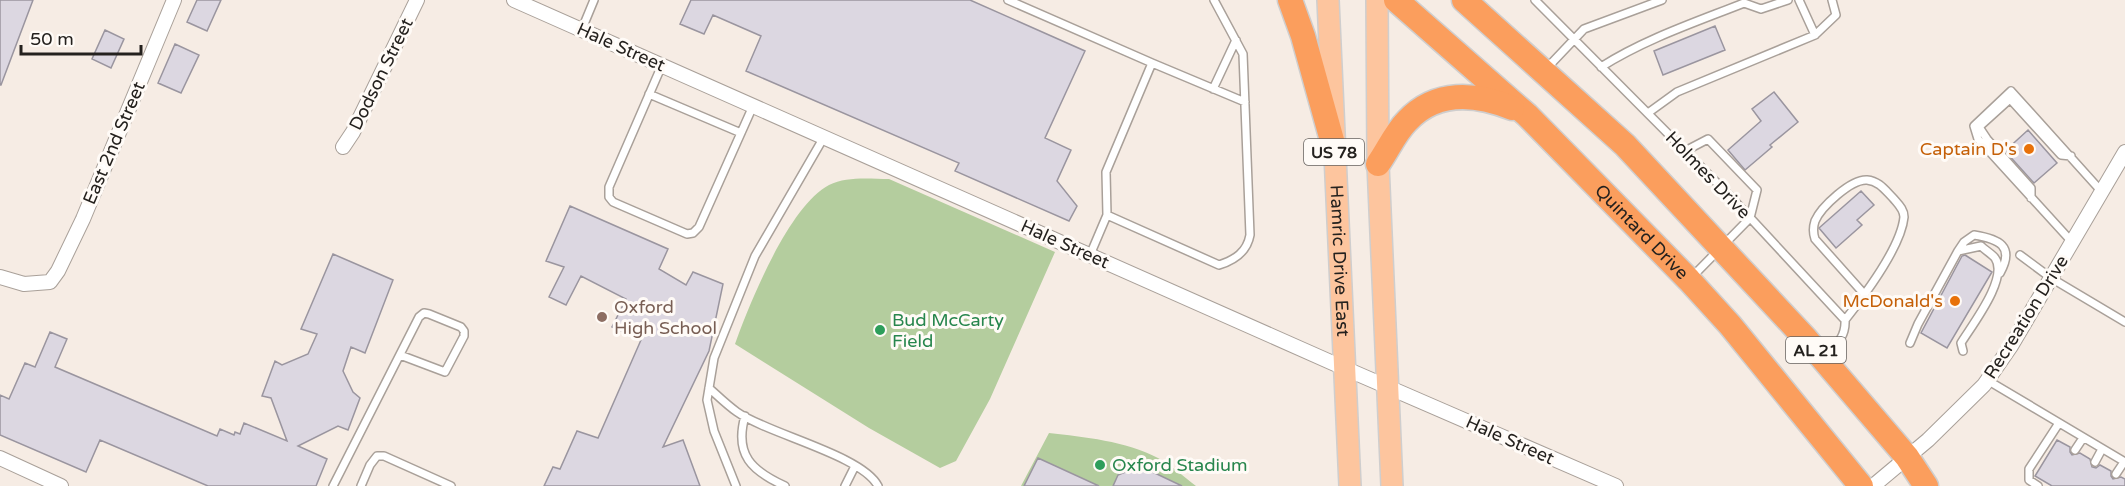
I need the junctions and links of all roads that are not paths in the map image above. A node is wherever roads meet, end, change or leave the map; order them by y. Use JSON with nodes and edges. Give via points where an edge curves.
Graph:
{"nodes":[{"id":1,"x":174,"y":0,"type":"edge"},
{"id":2,"x":417,"y":0,"type":"edge"},
{"id":3,"x":514,"y":0,"type":"edge"},
{"id":4,"x":594,"y":0,"type":"edge"},
{"id":5,"x":1008,"y":0,"type":"edge"},
{"id":6,"x":1214,"y":0,"type":"edge"},
{"id":7,"x":1290,"y":0,"type":"edge"},
{"id":8,"x":1328,"y":0,"type":"edge"},
{"id":9,"x":1377,"y":0,"type":"edge"},
{"id":10,"x":1396,"y":0,"type":"edge"},
{"id":11,"x":1535,"y":0,"type":"edge"},
{"id":12,"x":1662,"y":0,"type":"edge"},
{"id":13,"x":1788,"y":0,"type":"edge"},
{"id":14,"x":1798,"y":0,"type":"edge"},
{"id":15,"x":1832,"y":0,"type":"edge"},
{"id":16,"x":1468,"y":2,"type":"edge"},
{"id":17,"x":582,"y":29,"type":"junction"},
{"id":18,"x":1815,"y":35,"type":"junction"},
{"id":19,"x":1236,"y":40,"type":"junction"},
{"id":20,"x":1573,"y":40,"type":"junction"},
{"id":21,"x":1152,"y":63,"type":"junction"},
{"id":22,"x":662,"y":65,"type":"junction"},
{"id":23,"x":1601,"y":67,"type":"junction"},
{"id":24,"x":1544,"y":71,"type":"junction"},
{"id":25,"x":1213,"y":88,"type":"junction"},
{"id":26,"x":650,"y":94,"type":"junction"},
{"id":27,"x":1245,"y":102,"type":"junction"},
{"id":28,"x":753,"y":106,"type":"junction"},
{"id":29,"x":1648,"y":113,"type":"junction"},
{"id":30,"x":1527,"y":115,"type":"junction"},
{"id":31,"x":741,"y":133,"type":"junction"},
{"id":32,"x":824,"y":137,"type":"junction"},
{"id":33,"x":1333,"y":144,"type":"junction"},
{"id":34,"x":344,"y":147,"type":"dead end"},
{"id":35,"x":1685,"y":151,"type":"junction"},
{"id":36,"x":2125,"y":152,"type":"edge"},
{"id":37,"x":1378,"y":164,"type":"junction"},
{"id":38,"x":2102,"y":192,"type":"junction"},
{"id":39,"x":1107,"y":215,"type":"junction"},
{"id":40,"x":1750,"y":218,"type":"junction"},
{"id":41,"x":2072,"y":242,"type":"junction"},
{"id":42,"x":1721,"y":246,"type":"junction"},
{"id":43,"x":1958,"y":251,"type":"junction"},
{"id":44,"x":1090,"y":255,"type":"junction"},
{"id":45,"x":2020,"y":255,"type":"dead end"},
{"id":46,"x":2000,"y":273,"type":"junction"},
{"id":47,"x":0,"y":277,"type":"edge"},
{"id":48,"x":2051,"y":278,"type":"junction"},
{"id":49,"x":1689,"y":280,"type":"junction"},
{"id":50,"x":1865,"y":295,"type":"junction"},
{"id":51,"x":1845,"y":320,"type":"junction"},
{"id":52,"x":2125,"y":322,"type":"edge"},
{"id":53,"x":1910,"y":343,"type":"dead end"},
{"id":54,"x":1963,"y":351,"type":"dead end"},
{"id":55,"x":400,"y":354,"type":"junction"},
{"id":56,"x":1823,"y":359,"type":"junction"},
{"id":57,"x":1344,"y":368,"type":"junction"},
{"id":58,"x":1987,"y":380,"type":"junction"},
{"id":59,"x":1386,"y":386,"type":"junction"},
{"id":60,"x":709,"y":388,"type":"junction"},
{"id":61,"x":745,"y":416,"type":"junction"},
{"id":62,"x":2059,"y":423,"type":"junction"},
{"id":63,"x":2083,"y":438,"type":"junction"},
{"id":64,"x":2102,"y":449,"type":"junction"},
{"id":65,"x":2074,"y":450,"type":"dead end"},
{"id":66,"x":1907,"y":457,"type":"junction"},
{"id":67,"x":0,"y":458,"type":"edge"},
{"id":68,"x":2095,"y":462,"type":"dead end"},
{"id":69,"x":2125,"y":462,"type":"edge"},
{"id":70,"x":855,"y":466,"type":"junction"},
{"id":71,"x":2116,"y":474,"type":"dead end"},
{"id":72,"x":1613,"y":485,"type":"edge"},
{"id":73,"x":61,"y":486,"type":"edge"},
{"id":74,"x":333,"y":486,"type":"edge"},
{"id":75,"x":361,"y":486,"type":"edge"},
{"id":76,"x":451,"y":486,"type":"edge"},
{"id":77,"x":736,"y":486,"type":"edge"},
{"id":78,"x":784,"y":486,"type":"edge"},
{"id":79,"x":845,"y":486,"type":"edge"},
{"id":80,"x":878,"y":486,"type":"edge"},
{"id":81,"x":1350,"y":486,"type":"edge"},
{"id":82,"x":1392,"y":486,"type":"edge"},
{"id":83,"x":1861,"y":486,"type":"edge"},
{"id":84,"x":1873,"y":486,"type":"edge"},
{"id":85,"x":1926,"y":486,"type":"edge"},
{"id":86,"x":2038,"y":486,"type":"edge"}],
"edges":[{"from":1,"to":47,"type":"street","name":"East 2nd Street","via":[[58,271],[50,282],[24,284]]},
{"from":2,"to":34,"type":"street","name":"Dodson Street"},
{"from":3,"to":17,"type":"street","name":"Hale Street"},
{"from":4,"to":17,"type":"lane"},
{"from":5,"to":21,"type":"lane"},
{"from":6,"to":19,"type":"lane"},
{"from":7,"to":33,"type":"highway"},
{"from":8,"to":33,"type":"main road","name":"Hamric Drive East","number":"US 78"},
{"from":9,"to":37,"type":"main road","number":"US 78"},
{"from":10,"to":30,"type":"highway","name":"Quintard Drive","number":"AL 21"},
{"from":11,"to":20,"type":"lane","name":"Holmes Drive"},
{"from":12,"to":20,"type":"lane","via":[[1584,29]]},
{"from":13,"to":23,"type":"lane","via":[[1761,9],[1744,3],[1665,35]]},
{"from":14,"to":18,"type":"lane"},
{"from":15,"to":18,"type":"lane","via":[[1836,15]]},
{"from":16,"to":24,"type":"highway","number":"AL 21"},
{"from":17,"to":22,"type":"street","name":"Hale Street"},
{"from":18,"to":29,"type":"lane","via":[[1677,92]]},
{"from":19,"to":25,"type":"lane"},
{"from":19,"to":27,"type":"lane","via":[[1244,54]]},
{"from":20,"to":23,"type":"lane","name":"Holmes Drive"},
{"from":20,"to":24,"type":"lane"},
{"from":21,"to":25,"type":"lane"},
{"from":21,"to":39,"type":"lane","via":[[1106,172]]},
{"from":22,"to":26,"type":"lane"},
{"from":22,"to":28,"type":"street","name":"Hale Street"},
{"from":23,"to":29,"type":"lane","name":"Holmes Drive"},
{"from":24,"to":42,"type":"highway","number":"AL 21","via":[[1624,145]]},
{"from":25,"to":27,"type":"lane"},
{"from":26,"to":31,"type":"lane"},
{"from":26,"to":31,"type":"lane","via":[[609,187],[609,197],[687,234],[699,227]]},
{"from":27,"to":39,"type":"lane","via":[[1250,235],[1237,258],[1219,266]]},
{"from":28,"to":31,"type":"lane"},
{"from":28,"to":32,"type":"street","name":"Hale Street"},
{"from":29,"to":35,"type":"lane","name":"Holmes Drive"},
{"from":30,"to":37,"type":"highway","via":[[1478,97],[1440,100],[1406,122]]},
{"from":30,"to":49,"type":"highway","name":"Quintard Drive","number":"AL 21"},
{"from":32,"to":44,"type":"street","name":"Hale Street"},
{"from":32,"to":60,"type":"lane","via":[[755,256],[714,358]]},
{"from":33,"to":57,"type":"main road","name":"Hamric Drive East","number":"US 78"},
{"from":35,"to":40,"type":"lane","name":"Holmes Drive"},
{"from":35,"to":40,"type":"lane","via":[[1708,139],[1756,190]]},
{"from":36,"to":38,"type":"street","name":"Recreation Drive"},
{"from":37,"to":59,"type":"main road","number":"US 78"},
{"from":38,"to":41,"type":"street","name":"Recreation Drive"},
{"from":38,"to":41,"type":"lane","via":[[2011,91],[1974,126],[1978,139]]},
{"from":39,"to":44,"type":"lane"},
{"from":40,"to":42,"type":"lane"},
{"from":40,"to":51,"type":"lane","name":"Holmes Drive"},
{"from":41,"to":48,"type":"street","name":"Recreation Drive"},
{"from":42,"to":49,"type":"lane"},
{"from":42,"to":56,"type":"highway","number":"AL 21"},
{"from":43,"to":46,"type":"lane","via":[[1981,246],[1996,259]]},
{"from":43,"to":46,"type":"lane","via":[[1974,235],[1994,238],[2003,246],[2006,262]]},
{"from":43,"to":53,"type":"lane"},
{"from":44,"to":57,"type":"street","name":"Hale Street"},
{"from":45,"to":48,"type":"lane"},
{"from":46,"to":54,"type":"lane","via":[[1961,343]]},
{"from":48,"to":52,"type":"lane"},
{"from":48,"to":58,"type":"street","name":"Recreation Drive","via":[[2012,346]]},
{"from":49,"to":83,"type":"highway","name":"Quintard Drive","number":"AL 21"},
{"from":50,"to":50,"type":"lane","via":[[1885,263],[1904,215],[1884,189],[1869,180],[1852,183],[1835,198],[1819,213],[1813,232]]},
{"from":50,"to":51,"type":"lane"},
{"from":51,"to":56,"type":"lane","via":[[1841,340]]},
{"from":55,"to":55,"type":"lane","via":[[424,313],[464,331],[445,372]]},
{"from":55,"to":74,"type":"lane"},
{"from":56,"to":66,"type":"highway","number":"AL 21"},
{"from":57,"to":59,"type":"street","name":"Hale Street"},
{"from":57,"to":81,"type":"main road","name":"Hamric Drive East","number":"US 78"},
{"from":58,"to":62,"type":"lane"},
{"from":58,"to":66,"type":"street","name":"Recreation Drive"},
{"from":59,"to":72,"type":"street","name":"Hale Street"},
{"from":59,"to":82,"type":"main road","number":"US 78"},
{"from":60,"to":61,"type":"lane"},
{"from":60,"to":77,"type":"lane","via":[[707,400],[714,431]]},
{"from":61,"to":70,"type":"lane"},
{"from":61,"to":78,"type":"lane","via":[[741,429],[750,465]]},
{"from":62,"to":63,"type":"lane"},
{"from":62,"to":86,"type":"lane","via":[[2029,470],[2029,480]]},
{"from":63,"to":64,"type":"lane"},
{"from":63,"to":65,"type":"lane"},
{"from":64,"to":68,"type":"lane"},
{"from":64,"to":69,"type":"lane"},
{"from":66,"to":84,"type":"street","name":"Recreation Drive"},
{"from":66,"to":85,"type":"highway","number":"AL 21"},
{"from":67,"to":73,"type":"street"},
{"from":69,"to":71,"type":"lane"},
{"from":70,"to":79,"type":"lane"},
{"from":70,"to":80,"type":"lane","via":[[874,478]]},
{"from":75,"to":76,"type":"lane","via":[[370,465],[377,456],[384,456]]}]}
